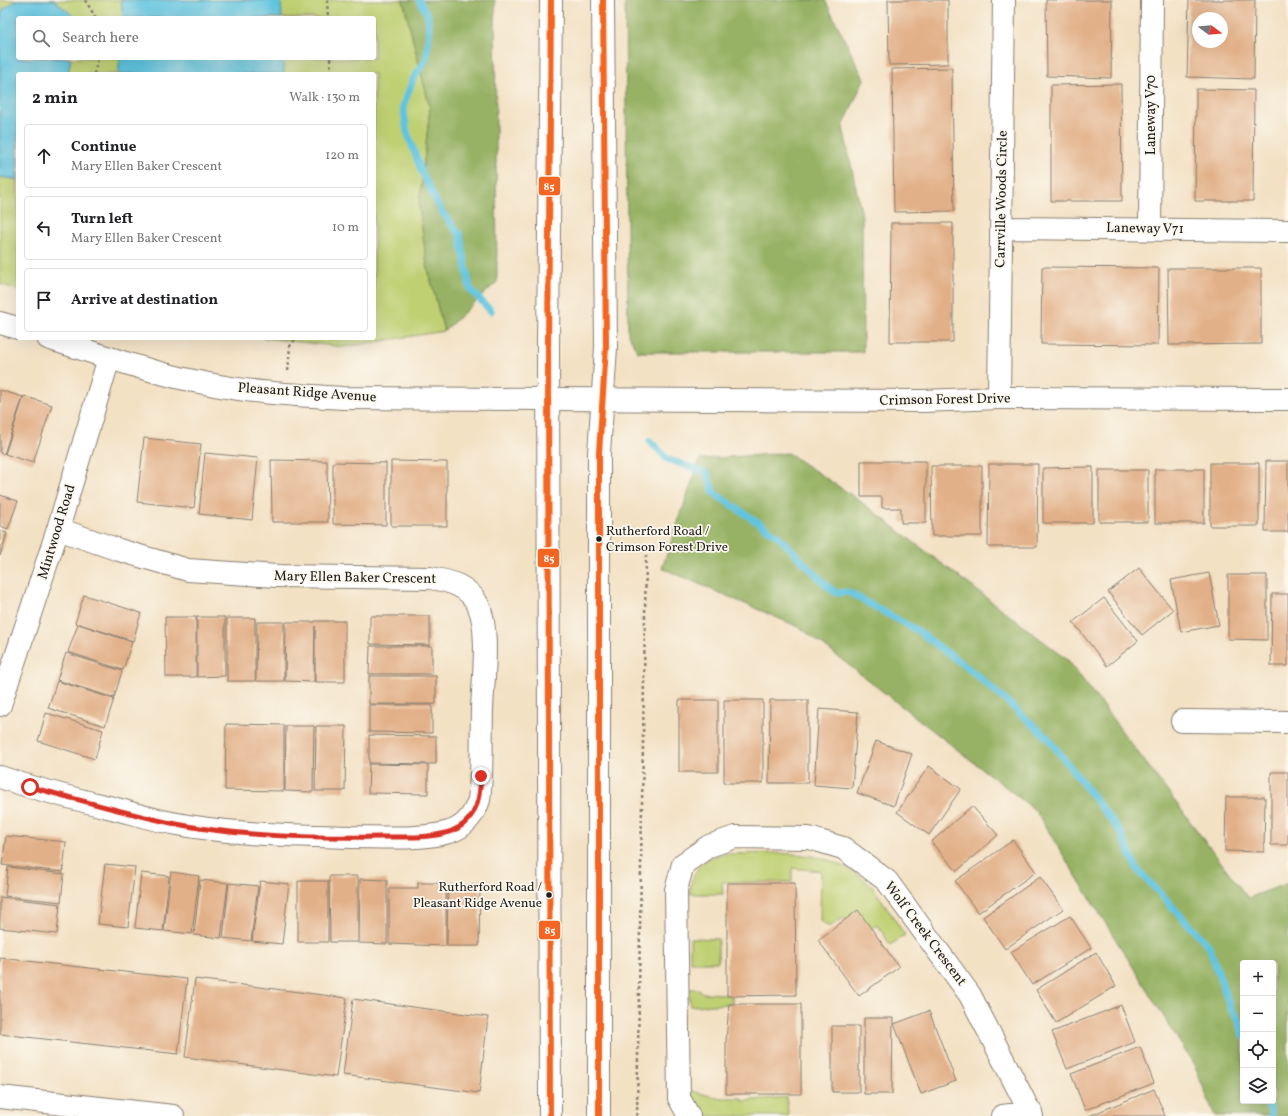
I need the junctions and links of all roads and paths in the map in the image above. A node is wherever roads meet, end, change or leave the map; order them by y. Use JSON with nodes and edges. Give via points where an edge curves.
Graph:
{"nodes":[{"id":1,"x":85,"y":0,"type":"edge"},
{"id":2,"x":327,"y":0,"type":"edge"},
{"id":3,"x":551,"y":0,"type":"edge"},
{"id":4,"x":602,"y":0,"type":"edge"},
{"id":5,"x":1004,"y":0,"type":"edge"},
{"id":6,"x":1152,"y":0,"type":"edge"},
{"id":7,"x":95,"y":16,"type":"edge"},
{"id":8,"x":328,"y":16,"type":"edge"},
{"id":9,"x":98,"y":60,"type":"edge"},
{"id":10,"x":330,"y":60,"type":"edge"},
{"id":11,"x":94,"y":72,"type":"edge"},
{"id":12,"x":331,"y":72,"type":"edge"},
{"id":13,"x":1002,"y":228,"type":"junction"},
{"id":14,"x":1150,"y":229,"type":"junction"},
{"id":15,"x":1288,"y":231,"type":"edge"},
{"id":16,"x":0,"y":323,"type":"edge"},
{"id":17,"x":16,"y":327,"type":"edge"},
{"id":18,"x":54,"y":340,"type":"edge"},
{"id":19,"x":294,"y":340,"type":"edge"},
{"id":20,"x":109,"y":358,"type":"junction"},
{"id":21,"x":288,"y":395,"type":"junction"},
{"id":22,"x":999,"y":398,"type":"junction"},
{"id":23,"x":602,"y":399,"type":"junction"},
{"id":24,"x":1288,"y":399,"type":"edge"},
{"id":25,"x":549,"y":400,"type":"junction"},
{"id":26,"x":58,"y":529,"type":"junction"},
{"id":27,"x":646,"y":554,"type":"dead end"},
{"id":28,"x":0,"y":705,"type":"edge"},
{"id":29,"x":1182,"y":721,"type":"dead end"},
{"id":30,"x":1288,"y":722,"type":"edge"},
{"id":31,"x":0,"y":777,"type":"edge"},
{"id":32,"x":0,"y":1097,"type":"edge"},
{"id":33,"x":1032,"y":1114,"type":"edge"},
{"id":34,"x":173,"y":1116,"type":"edge"},
{"id":35,"x":550,"y":1116,"type":"edge"},
{"id":36,"x":599,"y":1116,"type":"edge"},
{"id":37,"x":637,"y":1116,"type":"edge"},
{"id":38,"x":689,"y":1116,"type":"edge"},
{"id":39,"x":1004,"y":1116,"type":"edge"}],
"edges":[{"from":1,"to":7,"type":"path"},
{"from":2,"to":8,"type":"path"},
{"from":3,"to":25,"type":"street"},
{"from":4,"to":23,"type":"street","via":[[606,347]]},
{"from":5,"to":13,"type":"street","name":"Carrville Woods Circle"},
{"from":6,"to":14,"type":"street","name":"Laneway V70"},
{"from":9,"to":11,"type":"path"},
{"from":10,"to":12,"type":"path"},
{"from":13,"to":14,"type":"street","name":"Laneway V71"},
{"from":13,"to":22,"type":"street","name":"Carrville Woods Circle"},
{"from":14,"to":15,"type":"street","name":"Laneway V71"},
{"from":16,"to":17,"type":"street"},
{"from":18,"to":20,"type":"street","name":"Pleasant Ridge Avenue"},
{"from":19,"to":21,"type":"path","via":[[290,346]]},
{"from":20,"to":21,"type":"street","name":"Pleasant Ridge Avenue","via":[[208,384]]},
{"from":20,"to":26,"type":"street","name":"Mintwood Road"},
{"from":21,"to":25,"type":"street","name":"Pleasant Ridge Avenue"},
{"from":22,"to":23,"type":"street","name":"Crimson Forest Drive","via":[[923,401]]},
{"from":22,"to":24,"type":"street","name":"Crimson Forest Drive"},
{"from":23,"to":25,"type":"street","name":"Pleasant Ridge Avenue"},
{"from":23,"to":36,"type":"street","via":[[599,453]]},
{"from":25,"to":35,"type":"street"},
{"from":26,"to":28,"type":"street","name":"Mintwood Road"},
{"from":26,"to":31,"type":"street","name":"Mary Ellen Baker Crescent","via":[[188,570],[277,576],[430,578],[451,582],[468,591],[479,606],[483,626],[479,800],[474,812],[466,821],[449,832],[386,837],[293,836],[237,832],[172,823]]},
{"from":27,"to":37,"type":"path"},
{"from":29,"to":30,"type":"street"},
{"from":32,"to":34,"type":"street"},
{"from":33,"to":38,"type":"street","name":"Wolf Creek Crescent","via":[[970,995],[887,881],[843,848],[809,838],[735,838],[709,846],[683,864],[676,890],[679,1098]]},
{"from":33,"to":39,"type":"street","name":"Wolf Creek Crescent"}]}
